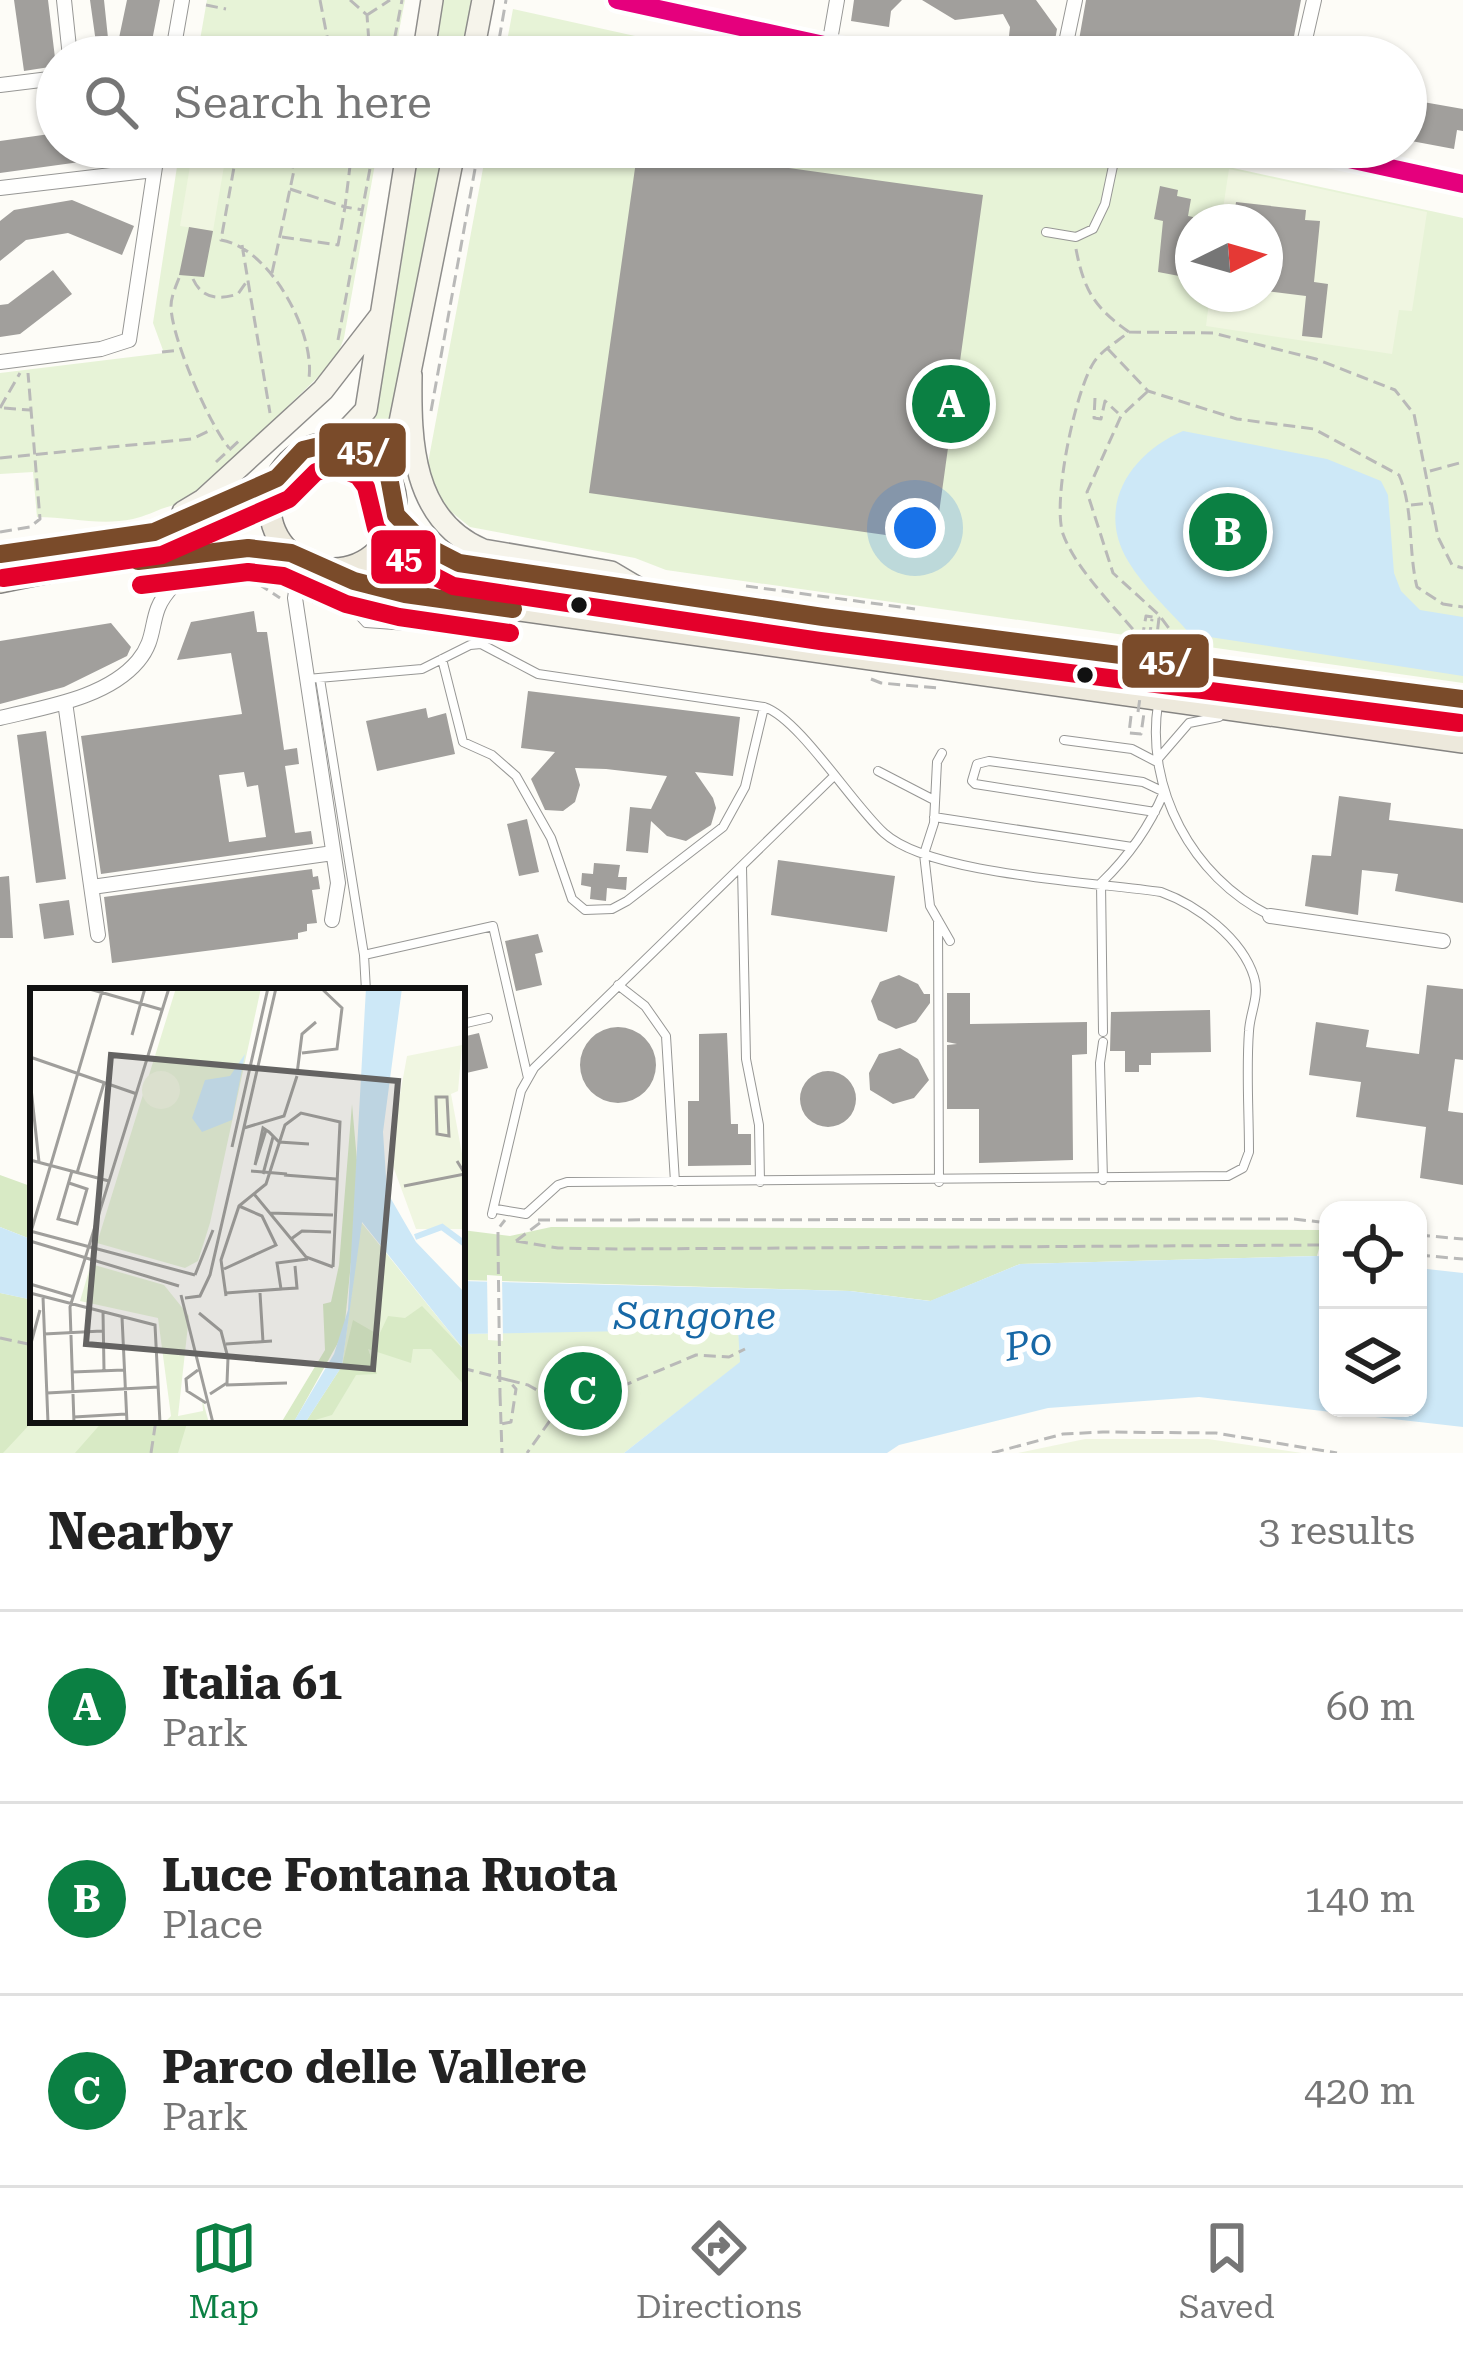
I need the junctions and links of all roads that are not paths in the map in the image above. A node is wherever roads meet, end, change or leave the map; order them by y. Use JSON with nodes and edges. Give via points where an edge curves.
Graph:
{"nodes":[{"id":1,"x":64,"y":0,"type":"edge"},
{"id":2,"x":182,"y":0,"type":"edge"},
{"id":3,"x":432,"y":0,"type":"edge"},
{"id":4,"x":483,"y":0,"type":"edge"},
{"id":5,"x":617,"y":0,"type":"edge"},
{"id":6,"x":837,"y":0,"type":"edge"},
{"id":7,"x":1076,"y":0,"type":"edge"},
{"id":8,"x":1314,"y":0,"type":"edge"},
{"id":9,"x":68,"y":36,"type":"edge"},
{"id":10,"x":176,"y":36,"type":"edge"},
{"id":11,"x":426,"y":36,"type":"edge"},
{"id":12,"x":476,"y":36,"type":"edge"},
{"id":13,"x":783,"y":36,"type":"edge"},
{"id":14,"x":831,"y":36,"type":"edge"},
{"id":15,"x":1068,"y":36,"type":"edge"},
{"id":16,"x":1306,"y":36,"type":"edge"},
{"id":17,"x":36,"y":81,"type":"edge"},
{"id":18,"x":0,"y":85,"type":"edge"},
{"id":19,"x":405,"y":168,"type":"edge"},
{"id":20,"x":451,"y":168,"type":"edge"},
{"id":21,"x":1112,"y":168,"type":"edge"},
{"id":22,"x":1390,"y":168,"type":"edge"},
{"id":23,"x":154,"y":170,"type":"joint"},
{"id":24,"x":1463,"y":184,"type":"edge"},
{"id":25,"x":0,"y":188,"type":"edge"},
{"id":26,"x":1046,"y":232,"type":"dead end"},
{"id":27,"x":381,"y":315,"type":"junction"},
{"id":28,"x":0,"y":362,"type":"edge"},
{"id":29,"x":411,"y":375,"type":"junction"},
{"id":30,"x":336,"y":442,"type":"junction"},
{"id":31,"x":389,"y":476,"type":"junction"},
{"id":32,"x":277,"y":478,"type":"junction"},
{"id":33,"x":396,"y":515,"type":"junction"},
{"id":34,"x":154,"y":532,"type":"junction"},
{"id":35,"x":209,"y":552,"type":"junction"},
{"id":36,"x":0,"y":554,"type":"edge"},
{"id":37,"x":300,"y":559,"type":"junction"},
{"id":38,"x":336,"y":572,"type":"junction"},
{"id":39,"x":0,"y":582,"type":"edge"},
{"id":40,"x":642,"y":590,"type":"junction"},
{"id":41,"x":451,"y":601,"type":"junction"},
{"id":42,"x":442,"y":659,"type":"junction"},
{"id":43,"x":313,"y":679,"type":"junction"},
{"id":44,"x":1463,"y":699,"type":"edge"},
{"id":45,"x":64,"y":702,"type":"junction"},
{"id":46,"x":764,"y":707,"type":"junction"},
{"id":47,"x":1143,"y":708,"type":"junction"},
{"id":48,"x":1251,"y":713,"type":"junction"},
{"id":49,"x":0,"y":718,"type":"edge"},
{"id":50,"x":1318,"y":723,"type":"junction"},
{"id":51,"x":1463,"y":728,"type":"edge"},
{"id":52,"x":1064,"y":740,"type":"dead end"},
{"id":53,"x":1463,"y":742,"type":"edge"},
{"id":54,"x":942,"y":752,"type":"dead end"},
{"id":55,"x":1156,"y":761,"type":"junction"},
{"id":56,"x":878,"y":771,"type":"dead end"},
{"id":57,"x":833,"y":777,"type":"junction"},
{"id":58,"x":1164,"y":792,"type":"junction"},
{"id":59,"x":934,"y":800,"type":"junction"},
{"id":60,"x":1155,"y":812,"type":"junction"},
{"id":61,"x":934,"y":817,"type":"junction"},
{"id":62,"x":1134,"y":847,"type":"junction"},
{"id":63,"x":333,"y":853,"type":"junction"},
{"id":64,"x":924,"y":854,"type":"junction"},
{"id":65,"x":742,"y":867,"type":"junction"},
{"id":66,"x":1101,"y":883,"type":"junction"},
{"id":67,"x":92,"y":887,"type":"junction"},
{"id":68,"x":1270,"y":916,"type":"joint"},
{"id":69,"x":332,"y":920,"type":"dead end"},
{"id":70,"x":938,"y":920,"type":"junction"},
{"id":71,"x":98,"y":935,"type":"dead end"},
{"id":72,"x":950,"y":941,"type":"dead end"},
{"id":73,"x":1452,"y":942,"type":"edge"},
{"id":74,"x":364,"y":955,"type":"junction"},
{"id":75,"x":618,"y":985,"type":"junction"},
{"id":76,"x":366,"y":988,"type":"edge"},
{"id":77,"x":488,"y":1018,"type":"dead end"},
{"id":78,"x":465,"y":1023,"type":"edge"},
{"id":79,"x":528,"y":1078,"type":"junction"},
{"id":80,"x":1103,"y":1180,"type":"junction"},
{"id":81,"x":939,"y":1181,"type":"junction"},
{"id":82,"x":675,"y":1182,"type":"junction"},
{"id":83,"x":760,"y":1182,"type":"junction"}],
"edges":[{"from":1,"to":9,"type":"street"},
{"from":2,"to":10,"type":"street"},
{"from":3,"to":11,"type":"main road"},
{"from":4,"to":12,"type":"main road"},
{"from":5,"to":13,"type":"street"},
{"from":6,"to":14,"type":"street"},
{"from":7,"to":15,"type":"street"},
{"from":8,"to":16,"type":"street"},
{"from":17,"to":18,"type":"street"},
{"from":19,"to":27,"type":"main road"},
{"from":20,"to":29,"type":"main road"},
{"from":21,"to":26,"type":"lane","via":[[1093,229],[1076,237]]},
{"from":22,"to":24,"type":"street"},
{"from":23,"to":25,"type":"street"},
{"from":23,"to":28,"type":"street","via":[[129,340]]},
{"from":27,"to":30,"type":"main road","via":[[366,410]]},
{"from":27,"to":34,"type":"main road","via":[[323,390],[203,500]]},
{"from":29,"to":31,"type":"main road"},
{"from":29,"to":40,"type":"main road","via":[[415,462],[441,522],[483,550],[611,572]]},
{"from":30,"to":31,"type":"main road","via":[[358,447]]},
{"from":30,"to":32,"type":"main road","via":[[303,450]]},
{"from":31,"to":33,"type":"main road"},
{"from":32,"to":34,"type":"main road"},
{"from":32,"to":37,"type":"main road","via":[[271,517]]},
{"from":33,"to":38,"type":"main road","via":[[376,553]]},
{"from":33,"to":40,"type":"main road","via":[[426,546],[459,563]]},
{"from":34,"to":36,"type":"main road"},
{"from":35,"to":37,"type":"main road","via":[[248,548]]},
{"from":35,"to":39,"type":"main road"},
{"from":35,"to":45,"type":"street","via":[[157,609],[140,659]]},
{"from":37,"to":38,"type":"main road"},
{"from":37,"to":43,"type":"street","via":[[295,598]]},
{"from":38,"to":41,"type":"main road"},
{"from":38,"to":41,"type":"lane","via":[[346,601],[366,623],[408,626]]},
{"from":40,"to":44,"type":"main road"},
{"from":41,"to":47,"type":"main road"},
{"from":42,"to":43,"type":"lane","via":[[407,672]]},
{"from":42,"to":46,"type":"lane","via":[[481,644],[538,674]]},
{"from":42,"to":46,"type":"lane","via":[[464,742],[516,776],[551,838],[572,899],[585,910],[627,901],[723,827],[745,787]]},
{"from":43,"to":63,"type":"street"},
{"from":43,"to":74,"type":"lane"},
{"from":45,"to":49,"type":"street"},
{"from":45,"to":67,"type":"street"},
{"from":46,"to":57,"type":"lane","via":[[790,724]]},
{"from":47,"to":48,"type":"main road"},
{"from":47,"to":55,"type":"lane"},
{"from":48,"to":50,"type":"main road"},
{"from":48,"to":55,"type":"lane","via":[[1190,723]]},
{"from":50,"to":51,"type":"main road"},
{"from":50,"to":53,"type":"main road"},
{"from":52,"to":55,"type":"lane","via":[[1132,749]]},
{"from":54,"to":59,"type":"lane"},
{"from":55,"to":58,"type":"lane"},
{"from":56,"to":59,"type":"lane"},
{"from":57,"to":64,"type":"lane","via":[[887,836]]},
{"from":57,"to":65,"type":"lane"},
{"from":58,"to":60,"type":"lane"},
{"from":58,"to":60,"type":"lane","via":[[1143,782],[988,761],[977,764],[972,781]]},
{"from":58,"to":68,"type":"lane","via":[[1222,883]]},
{"from":59,"to":61,"type":"lane"},
{"from":60,"to":62,"type":"lane"},
{"from":61,"to":62,"type":"lane"},
{"from":61,"to":64,"type":"lane"},
{"from":62,"to":66,"type":"lane"},
{"from":63,"to":67,"type":"street"},
{"from":63,"to":69,"type":"street"},
{"from":64,"to":66,"type":"lane"},
{"from":64,"to":70,"type":"lane"},
{"from":65,"to":75,"type":"lane"},
{"from":65,"to":83,"type":"lane","via":[[746,1059]]},
{"from":66,"to":80,"type":"lane"},
{"from":66,"to":80,"type":"lane","via":[[1188,902],[1249,963],[1257,994],[1243,1168],[1228,1176]]},
{"from":67,"to":71,"type":"street"},
{"from":68,"to":73,"type":"street"},
{"from":70,"to":72,"type":"lane"},
{"from":70,"to":81,"type":"lane"},
{"from":74,"to":76,"type":"lane"},
{"from":74,"to":79,"type":"lane","via":[[493,926]]},
{"from":75,"to":79,"type":"lane"},
{"from":75,"to":82,"type":"lane","via":[[667,1036]]},
{"from":77,"to":78,"type":"lane"},
{"from":79,"to":82,"type":"lane","via":[[494,1211],[526,1214],[567,1183]]},
{"from":80,"to":81,"type":"lane"},
{"from":81,"to":83,"type":"lane"},
{"from":82,"to":83,"type":"lane"}]}
